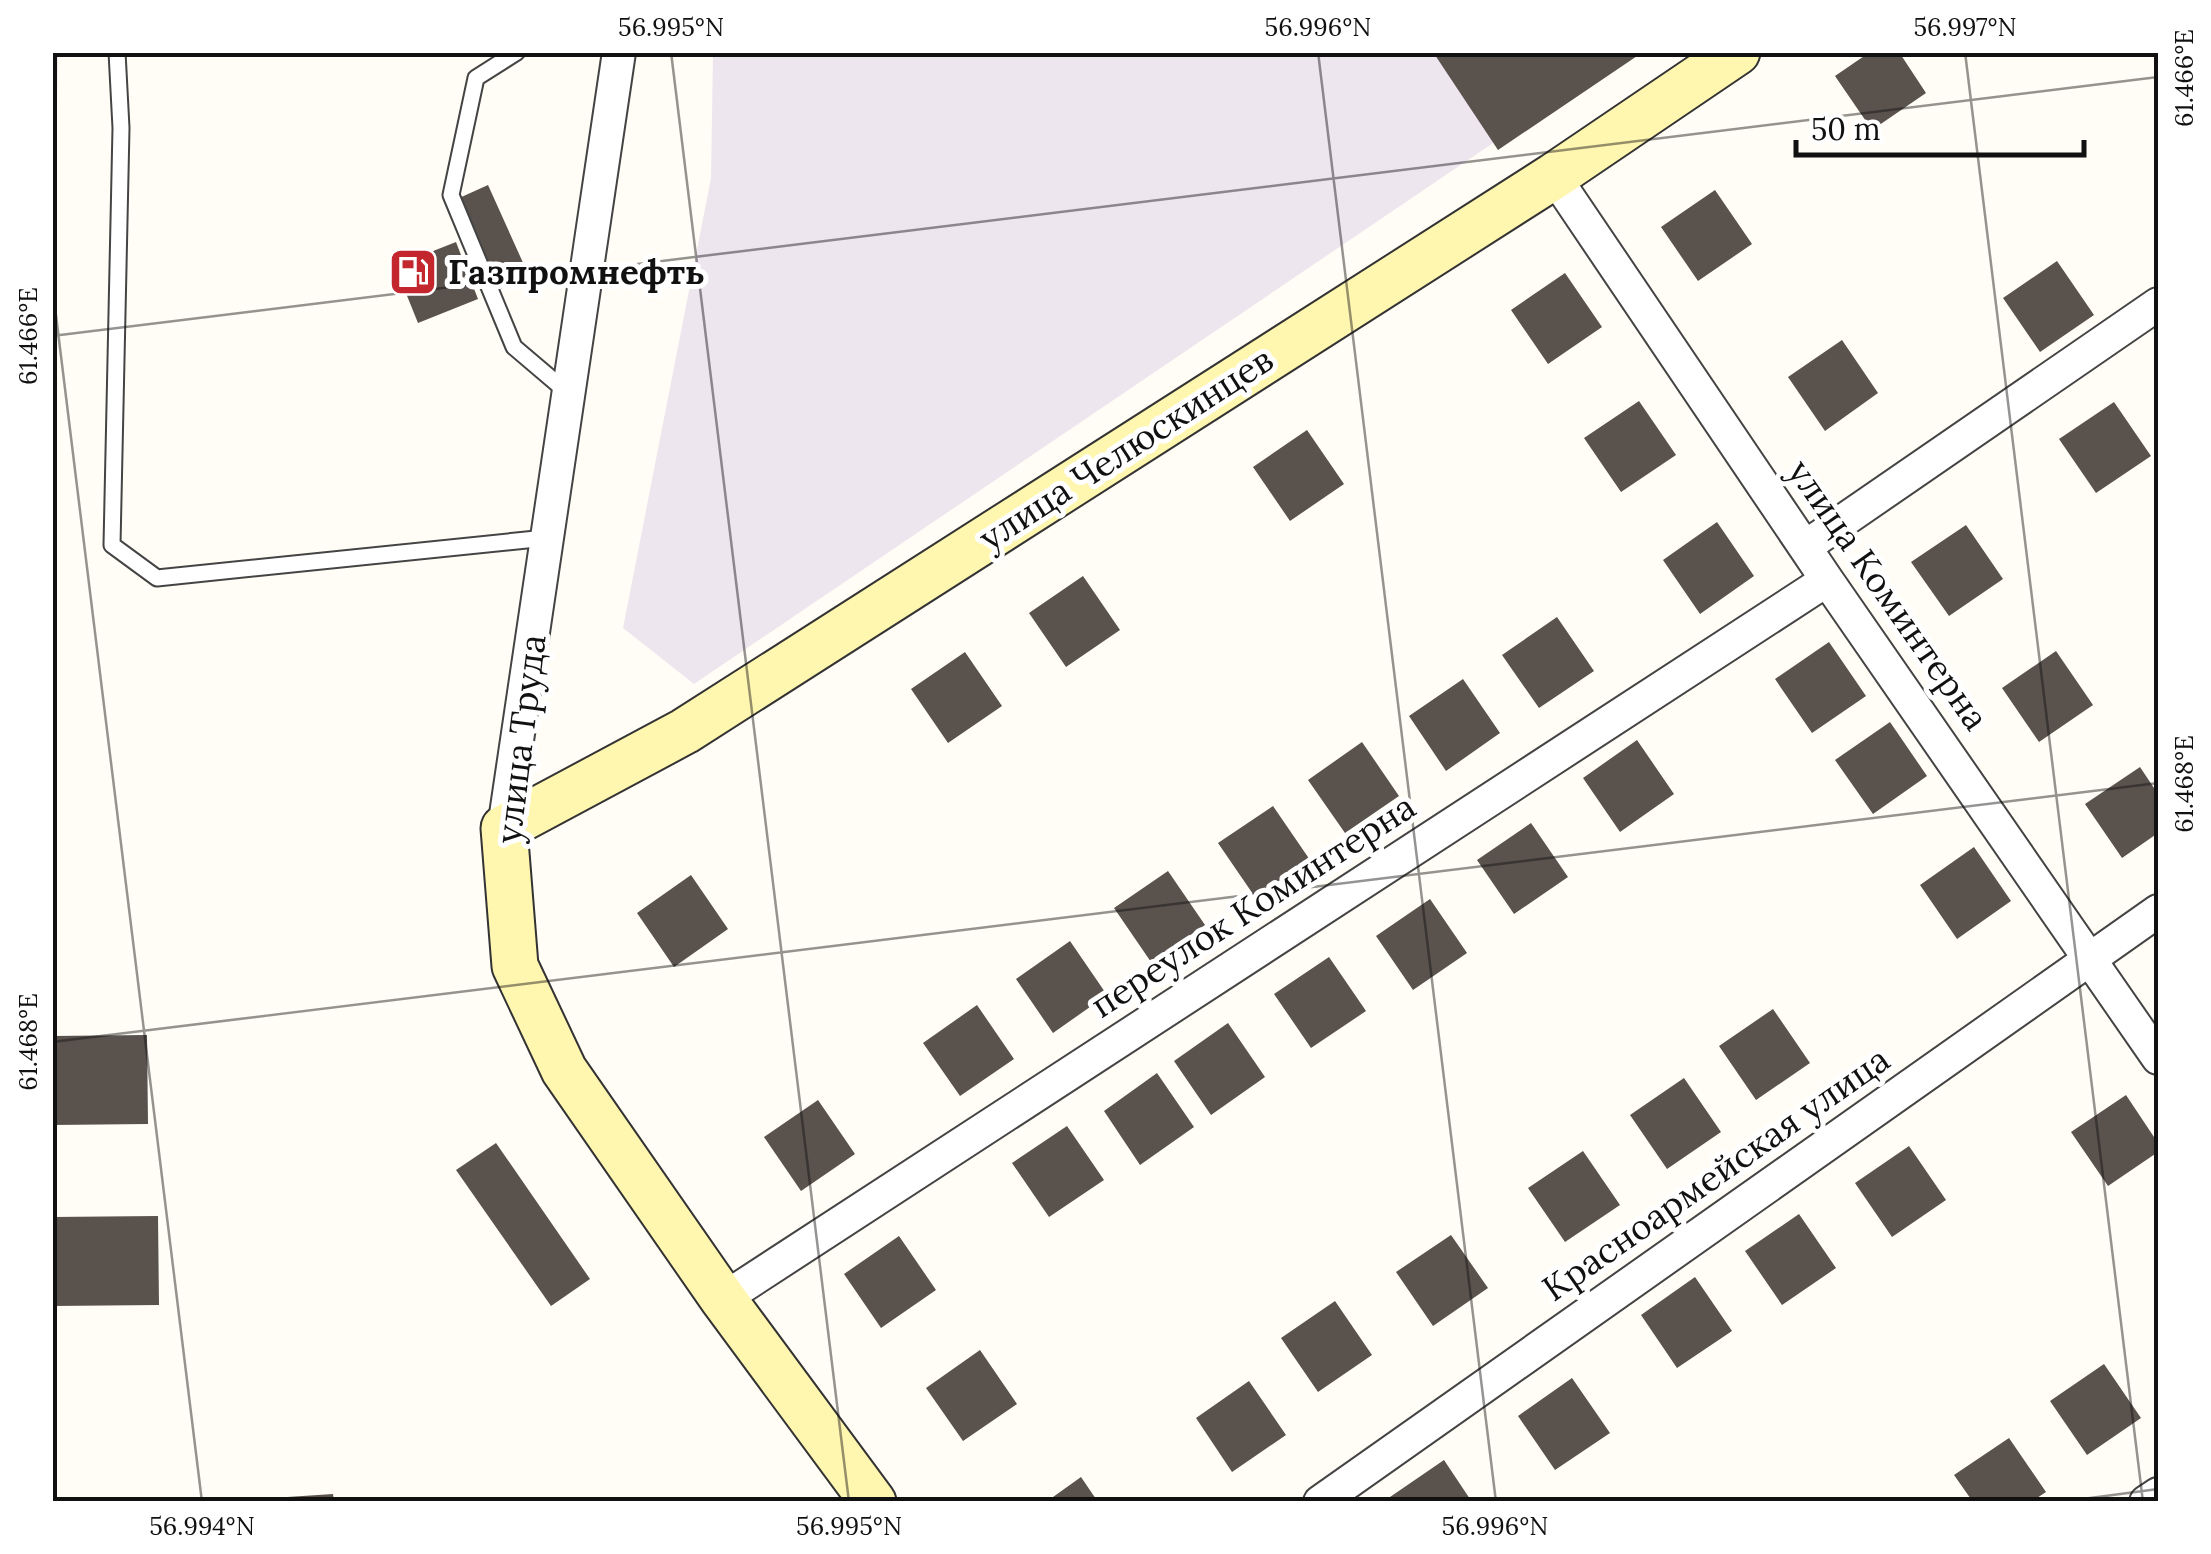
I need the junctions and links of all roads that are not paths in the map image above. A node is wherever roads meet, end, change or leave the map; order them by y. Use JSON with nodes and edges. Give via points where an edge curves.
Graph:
{"nodes":[{"id":1,"x":116,"y":52,"type":"edge"},
{"id":2,"x":517,"y":52,"type":"edge"},
{"id":3,"x":619,"y":52,"type":"edge"},
{"id":4,"x":1737,"y":52,"type":"edge"},
{"id":5,"x":1554,"y":176,"type":"junction"},
{"id":6,"x":2158,"y":304,"type":"edge"},
{"id":7,"x":567,"y":392,"type":"junction"},
{"id":8,"x":546,"y":538,"type":"junction"},
{"id":9,"x":1805,"y":547,"type":"junction"},
{"id":10,"x":1827,"y":580,"type":"junction"},
{"id":11,"x":504,"y":828,"type":"junction"},
{"id":12,"x":2158,"y":911,"type":"edge"},
{"id":13,"x":2091,"y":959,"type":"junction"},
{"id":14,"x":2158,"y":1058,"type":"edge"},
{"id":15,"x":722,"y":1299,"type":"junction"},
{"id":16,"x":2158,"y":1494,"type":"edge"},
{"id":17,"x":873,"y":1502,"type":"edge"},
{"id":18,"x":1320,"y":1502,"type":"edge"},
{"id":19,"x":2146,"y":1502,"type":"edge"}],
"edges":[{"from":1,"to":8,"type":"lane","via":[[121,128],[112,545],[157,578]]},
{"from":2,"to":7,"type":"lane","via":[[476,78],[450,195],[514,347]]},
{"from":3,"to":7,"type":"street","name":"улица Труда"},
{"from":4,"to":5,"type":"street","name":"улица Челюскинцев"},
{"from":5,"to":9,"type":"street","name":"улица Коминтерна"},
{"from":5,"to":11,"type":"street","name":"улица Челюскинцев","via":[[685,731]]},
{"from":6,"to":9,"type":"street"},
{"from":7,"to":8,"type":"street","name":"улица Труда"},
{"from":8,"to":11,"type":"street","name":"улица Труда"},
{"from":9,"to":10,"type":"street","name":"улица Коминтерна"},
{"from":10,"to":13,"type":"street","name":"улица Коминтерна"},
{"from":10,"to":15,"type":"street","name":"переулок Коминтерна"},
{"from":11,"to":15,"type":"street","name":"улица Труда","via":[[516,966],[524,984],[564,1070]]},
{"from":12,"to":13,"type":"street","name":"Красноармейская улица"},
{"from":13,"to":14,"type":"street","name":"улица Коминтерна"},
{"from":13,"to":18,"type":"street","name":"Красноармейская улица"},
{"from":15,"to":17,"type":"street","name":"улица Труда"},
{"from":16,"to":19,"type":"street"}]}
